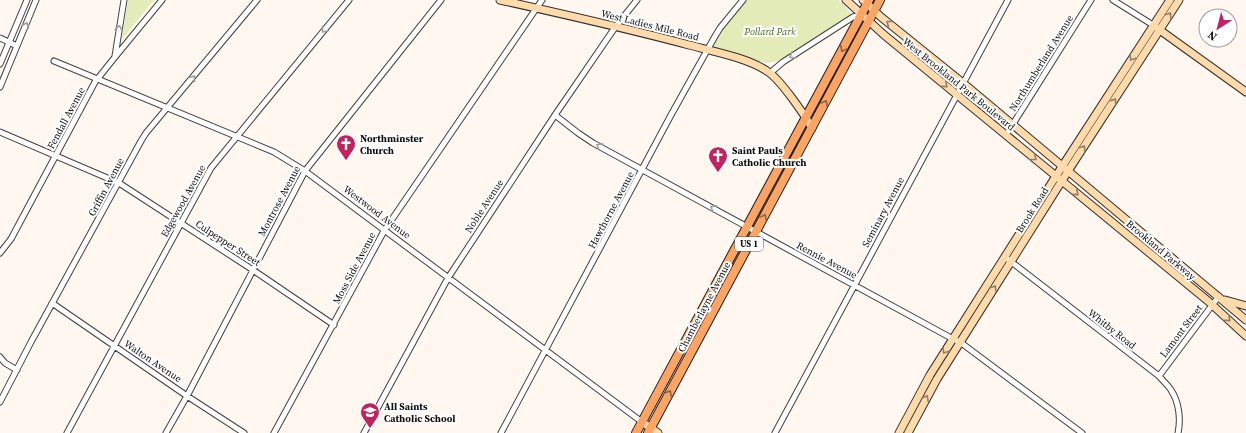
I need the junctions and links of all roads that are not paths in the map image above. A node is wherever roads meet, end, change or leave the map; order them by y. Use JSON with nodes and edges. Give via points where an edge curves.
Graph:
{"nodes":[{"id":1,"x":27,"y":0,"type":"edge"},
{"id":2,"x":36,"y":0,"type":"edge"},
{"id":3,"x":124,"y":0,"type":"edge"},
{"id":4,"x":162,"y":0,"type":"edge"},
{"id":5,"x":257,"y":0,"type":"edge"},
{"id":6,"x":349,"y":0,"type":"edge"},
{"id":7,"x":441,"y":0,"type":"edge"},
{"id":8,"x":500,"y":0,"type":"edge"},
{"id":9,"x":542,"y":0,"type":"edge"},
{"id":10,"x":637,"y":0,"type":"edge"},
{"id":11,"x":743,"y":0,"type":"edge"},
{"id":12,"x":846,"y":0,"type":"edge"},
{"id":13,"x":880,"y":0,"type":"edge"},
{"id":14,"x":1008,"y":0,"type":"edge"},
{"id":15,"x":1091,"y":0,"type":"edge"},
{"id":16,"x":1113,"y":0,"type":"edge"},
{"id":17,"x":1170,"y":0,"type":"edge"},
{"id":18,"x":1179,"y":0,"type":"edge"},
{"id":19,"x":867,"y":1,"type":"edge"},
{"id":20,"x":536,"y":8,"type":"junction"},
{"id":21,"x":875,"y":11,"type":"junction"},
{"id":22,"x":862,"y":15,"type":"junction"},
{"id":23,"x":869,"y":22,"type":"junction"},
{"id":24,"x":616,"y":26,"type":"junction"},
{"id":25,"x":1156,"y":27,"type":"junction"},
{"id":26,"x":0,"y":38,"type":"edge"},
{"id":27,"x":9,"y":42,"type":"junction"},
{"id":28,"x":17,"y":46,"type":"junction"},
{"id":29,"x":708,"y":50,"type":"junction"},
{"id":30,"x":115,"y":57,"type":"junction"},
{"id":31,"x":54,"y":61,"type":"dead end"},
{"id":32,"x":0,"y":64,"type":"edge"},
{"id":33,"x":770,"y":73,"type":"junction"},
{"id":34,"x":98,"y":79,"type":"junction"},
{"id":35,"x":962,"y":83,"type":"junction"},
{"id":36,"x":0,"y":87,"type":"edge"},
{"id":37,"x":1246,"y":92,"type":"edge"},
{"id":38,"x":956,"y":95,"type":"junction"},
{"id":39,"x":168,"y":108,"type":"junction"},
{"id":40,"x":555,"y":115,"type":"junction"},
{"id":41,"x":806,"y":117,"type":"junction"},
{"id":42,"x":1012,"y":125,"type":"junction"},
{"id":43,"x":812,"y":128,"type":"junction"},
{"id":44,"x":0,"y":132,"type":"edge"},
{"id":45,"x":1006,"y":135,"type":"junction"},
{"id":46,"x":236,"y":137,"type":"junction"},
{"id":47,"x":56,"y":155,"type":"junction"},
{"id":48,"x":643,"y":169,"type":"junction"},
{"id":49,"x":1065,"y":169,"type":"junction"},
{"id":50,"x":305,"y":171,"type":"junction"},
{"id":51,"x":1059,"y":178,"type":"junction"},
{"id":52,"x":119,"y":183,"type":"junction"},
{"id":53,"x":181,"y":223,"type":"junction"},
{"id":54,"x":747,"y":227,"type":"junction"},
{"id":55,"x":384,"y":231,"type":"junction"},
{"id":56,"x":756,"y":231,"type":"junction"},
{"id":57,"x":0,"y":253,"type":"edge"},
{"id":58,"x":1008,"y":259,"type":"junction"},
{"id":59,"x":252,"y":270,"type":"junction"},
{"id":60,"x":448,"y":278,"type":"junction"},
{"id":61,"x":855,"y":285,"type":"junction"},
{"id":62,"x":1220,"y":297,"type":"junction"},
{"id":63,"x":52,"y":303,"type":"junction"},
{"id":64,"x":1212,"y":305,"type":"junction"},
{"id":65,"x":1246,"y":306,"type":"edge"},
{"id":66,"x":1246,"y":320,"type":"edge"},
{"id":67,"x":334,"y":325,"type":"junction"},
{"id":68,"x":1246,"y":334,"type":"edge"},
{"id":69,"x":953,"y":339,"type":"junction"},
{"id":70,"x":960,"y":342,"type":"junction"},
{"id":71,"x":114,"y":346,"type":"junction"},
{"id":72,"x":546,"y":350,"type":"junction"},
{"id":73,"x":0,"y":358,"type":"edge"},
{"id":74,"x":17,"y":370,"type":"junction"},
{"id":75,"x":1159,"y":376,"type":"junction"},
{"id":76,"x":187,"y":396,"type":"junction"},
{"id":77,"x":0,"y":402,"type":"edge"},
{"id":78,"x":642,"y":422,"type":"junction"},
{"id":79,"x":649,"y":430,"type":"edge"},
{"id":80,"x":67,"y":433,"type":"edge"},
{"id":81,"x":166,"y":433,"type":"edge"},
{"id":82,"x":244,"y":433,"type":"edge"},
{"id":83,"x":274,"y":433,"type":"edge"},
{"id":84,"x":364,"y":433,"type":"edge"},
{"id":85,"x":501,"y":433,"type":"edge"},
{"id":86,"x":636,"y":433,"type":"edge"},
{"id":87,"x":658,"y":433,"type":"edge"},
{"id":88,"x":775,"y":433,"type":"edge"},
{"id":89,"x":899,"y":433,"type":"edge"},
{"id":90,"x":908,"y":433,"type":"edge"},
{"id":91,"x":1082,"y":433,"type":"edge"},
{"id":92,"x":1178,"y":433,"type":"edge"}],
"edges":[{"from":1,"to":27,"type":"street"},
{"from":28,"to":2,"type":"street","one_way":true},
{"from":30,"to":3,"type":"street","one_way":true},
{"from":4,"to":30,"type":"street","name":"Fendall Avenue"},
{"from":39,"to":5,"type":"street","name":"Griffin Avenue","one_way":true},
{"from":6,"to":46,"type":"street","name":"Edgewood Avenue","one_way":true},
{"from":7,"to":50,"type":"street","name":"Montrose Avenue"},
{"from":8,"to":20,"type":"main road","name":"West Ladies Mile Road"},
{"from":9,"to":20,"type":"street","name":"Moss Side Avenue"},
{"from":10,"to":24,"type":"street","name":"Noble Avenue"},
{"from":11,"to":29,"type":"street","name":"Hawthorne Avenue","via":[[720,28]]},
{"from":12,"to":22,"type":"main road","name":"West Brookland Park Boulevard"},
{"from":13,"to":21,"type":"main road","name":"Chamberlayne Avenue","number":"US 1"},
{"from":14,"to":35,"type":"street","name":"Seminary Avenue"},
{"from":15,"to":42,"type":"street","name":"Northumberland Avenue"},
{"from":16,"to":25,"type":"street"},
{"from":17,"to":25,"type":"main road","name":"Brook Road"},
{"from":25,"to":18,"type":"main road","name":"Brook Road","one_way":true},
{"from":19,"to":21,"type":"main road","name":"West Brookland Park Boulevard"},
{"from":19,"to":22,"type":"main road","name":"Chamberlayne Avenue","number":"US 1"},
{"from":20,"to":24,"type":"main road","name":"West Ladies Mile Road"},
{"from":20,"to":55,"type":"street","name":"Moss Side Avenue"},
{"from":21,"to":23,"type":"main road","name":"Chamberlayne Avenue","number":"US 1"},
{"from":35,"to":21,"type":"main road","name":"West Brookland Park Boulevard","one_way":true},
{"from":22,"to":23,"type":"main road","name":"West Brookland Park Boulevard"},
{"from":22,"to":33,"type":"street","one_way":true,"via":[[853,17]]},
{"from":22,"to":41,"type":"main road","name":"Chamberlayne Avenue","number":"US 1","one_way":true},
{"from":23,"to":38,"type":"main road","name":"West Brookland Park Boulevard","one_way":true},
{"from":43,"to":23,"type":"main road","name":"Chamberlayne Avenue","number":"US 1","one_way":true},
{"from":24,"to":29,"type":"main road","name":"West Ladies Mile Road"},
{"from":24,"to":40,"type":"street","name":"Noble Avenue"},
{"from":25,"to":37,"type":"main road"},
{"from":25,"to":49,"type":"main road","name":"Brook Road"},
{"from":26,"to":27,"type":"street"},
{"from":27,"to":28,"type":"street"},
{"from":27,"to":32,"type":"street"},
{"from":28,"to":36,"type":"street"},
{"from":29,"to":33,"type":"main road","name":"West Ladies Mile Road","via":[[752,63]]},
{"from":29,"to":48,"type":"street","name":"Hawthorne Avenue"},
{"from":30,"to":34,"type":"street","name":"Fendall Avenue"},
{"from":31,"to":34,"type":"street","name":"Westwood Avenue"},
{"from":33,"to":41,"type":"main road","name":"West Ladies Mile Road"},
{"from":34,"to":39,"type":"street","name":"Westwood Avenue"},
{"from":34,"to":47,"type":"street","name":"Fendall Avenue"},
{"from":35,"to":38,"type":"street","name":"Seminary Avenue"},
{"from":35,"to":42,"type":"main road","name":"West Brookland Park Boulevard"},
{"from":38,"to":45,"type":"main road","name":"West Brookland Park Boulevard"},
{"from":38,"to":61,"type":"street","name":"Seminary Avenue"},
{"from":39,"to":46,"type":"street","name":"Westwood Avenue"},
{"from":39,"to":52,"type":"street","name":"Griffin Avenue","via":[[146,133]]},
{"from":48,"to":40,"type":"street","name":"Rennie Avenue","one_way":true,"via":[[586,138]]},
{"from":40,"to":60,"type":"street","name":"Noble Avenue"},
{"from":41,"to":43,"type":"main road","name":"West Ladies Mile Road"},
{"from":41,"to":54,"type":"main road","name":"Chamberlayne Avenue","number":"US 1"},
{"from":42,"to":45,"type":"street","name":"Northumberland Avenue"},
{"from":42,"to":49,"type":"main road","name":"West Brookland Park Boulevard"},
{"from":56,"to":43,"type":"main road","name":"Chamberlayne Avenue","number":"US 1","one_way":true},
{"from":44,"to":47,"type":"street","name":"Culpepper Street"},
{"from":45,"to":51,"type":"main road","name":"West Brookland Park Boulevard","one_way":true},
{"from":46,"to":50,"type":"street","name":"Westwood Avenue","via":[[274,152]]},
{"from":46,"to":53,"type":"street","name":"Edgewood Avenue","via":[[211,168]]},
{"from":47,"to":52,"type":"street","name":"Culpepper Street"},
{"from":47,"to":57,"type":"street","name":"Fendall Avenue","via":[[12,239]]},
{"from":54,"to":48,"type":"street","name":"Rennie Avenue","one_way":true},
{"from":48,"to":72,"type":"street","name":"Hawthorne Avenue"},
{"from":49,"to":51,"type":"main road","name":"Brook Road"},
{"from":49,"to":62,"type":"main road","name":"Brookland Parkway"},
{"from":50,"to":55,"type":"street","name":"Westwood Avenue"},
{"from":50,"to":59,"type":"street","name":"Montrose Avenue"},
{"from":51,"to":58,"type":"main road","name":"Brook Road"},
{"from":51,"to":64,"type":"main road","name":"Brookland Parkway","one_way":true},
{"from":52,"to":53,"type":"street","name":"Culpepper Street"},
{"from":52,"to":63,"type":"street","name":"Griffin Avenue"},
{"from":53,"to":59,"type":"street","name":"Culpepper Street"},
{"from":53,"to":71,"type":"street","name":"Edgewood Avenue"},
{"from":54,"to":56,"type":"street","name":"Rennie Avenue"},
{"from":54,"to":78,"type":"main road","name":"Chamberlayne Avenue","number":"US 1"},
{"from":55,"to":60,"type":"street","name":"Westwood Avenue"},
{"from":55,"to":67,"type":"street","name":"Moss Side Avenue"},
{"from":56,"to":61,"type":"street","name":"Rennie Avenue"},
{"from":79,"to":56,"type":"main road","name":"Chamberlayne Avenue","number":"US 1","one_way":true},
{"from":58,"to":69,"type":"main road","name":"Brook Road"},
{"from":70,"to":58,"type":"main road","name":"Brook Road","one_way":true},
{"from":58,"to":75,"type":"street","name":"Whitby Road"},
{"from":59,"to":67,"type":"street","name":"Culpepper Street"},
{"from":59,"to":76,"type":"street","name":"Montrose Avenue"},
{"from":60,"to":72,"type":"street","name":"Westwood Avenue"},
{"from":60,"to":84,"type":"street","name":"Noble Avenue"},
{"from":61,"to":69,"type":"street","name":"Rennie Avenue"},
{"from":61,"to":88,"type":"street","name":"Seminary Avenue"},
{"from":62,"to":64,"type":"street","name":"Lamont Street"},
{"from":62,"to":65,"type":"main road"},
{"from":62,"to":66,"type":"main road","name":"Brookland Parkway"},
{"from":63,"to":71,"type":"street","name":"Walton Avenue"},
{"from":63,"to":74,"type":"street","name":"Griffin Avenue"},
{"from":64,"to":68,"type":"main road","name":"Brookland Parkway","one_way":true},
{"from":64,"to":75,"type":"street","name":"Lamont Street"},
{"from":67,"to":83,"type":"street","name":"Moss Side Avenue"},
{"from":69,"to":70,"type":"street","name":"Rennie Avenue"},
{"from":69,"to":89,"type":"main road","name":"Brook Road","one_way":true},
{"from":90,"to":70,"type":"main road","name":"Brook Road","one_way":true},
{"from":70,"to":91,"type":"street","name":"Rennie Avenue"},
{"from":71,"to":76,"type":"street","name":"Walton Avenue"},
{"from":71,"to":80,"type":"street","name":"Edgewood Avenue"},
{"from":72,"to":78,"type":"street","name":"Westwood Avenue"},
{"from":72,"to":85,"type":"street","name":"Hawthorne Avenue"},
{"from":73,"to":74,"type":"street"},
{"from":74,"to":77,"type":"street","name":"Griffin Avenue"},
{"from":75,"to":92,"type":"street","name":"Whitby Road","via":[[1171,390],[1178,404]]},
{"from":76,"to":81,"type":"street","name":"Montrose Avenue"},
{"from":76,"to":82,"type":"street","name":"Walton Avenue"},
{"from":78,"to":79,"type":"main road","name":"Westwood Avenue"},
{"from":78,"to":86,"type":"main road","name":"Chamberlayne Avenue","number":"US 1"},
{"from":79,"to":87,"type":"main road","name":"Westwood Avenue"}]}
